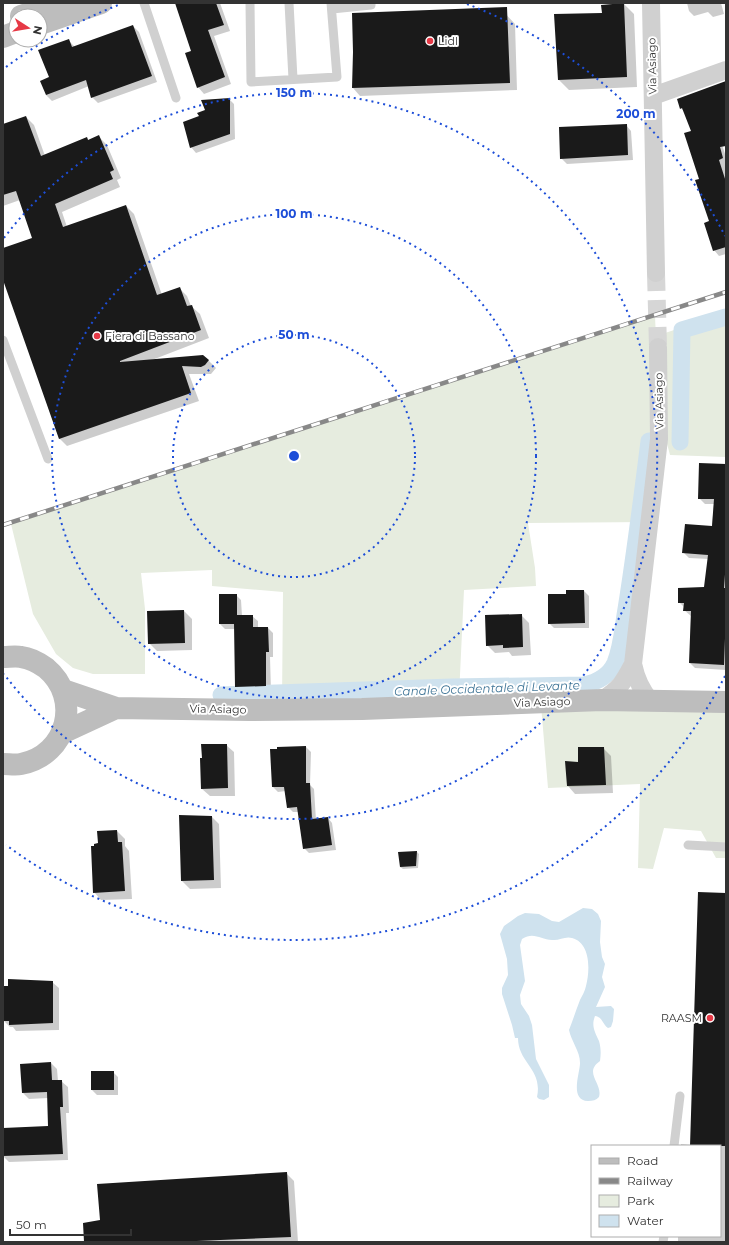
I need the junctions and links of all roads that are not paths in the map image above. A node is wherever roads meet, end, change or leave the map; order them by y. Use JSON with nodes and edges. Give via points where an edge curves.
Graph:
{"nodes":[{"id":1,"x":60,"y":3,"type":"edge"},
{"id":2,"x":101,"y":3,"type":"edge"},
{"id":3,"x":144,"y":3,"type":"edge"},
{"id":4,"x":250,"y":3,"type":"edge"},
{"id":5,"x":289,"y":3,"type":"edge"},
{"id":6,"x":371,"y":3,"type":"edge"},
{"id":7,"x":651,"y":3,"type":"edge"},
{"id":8,"x":332,"y":6,"type":"edge"},
{"id":9,"x":45,"y":8,"type":"edge"},
{"id":10,"x":48,"y":21,"type":"edge"},
{"id":11,"x":726,"y":70,"type":"edge"},
{"id":12,"x":294,"y":79,"type":"junction"},
{"id":13,"x":653,"y":96,"type":"junction"},
{"id":14,"x":176,"y":98,"type":"dead end"},
{"id":15,"x":656,"y":273,"type":"tunnel mouth"},
{"id":16,"x":3,"y":340,"type":"edge"},
{"id":17,"x":658,"y":347,"type":"tunnel mouth"},
{"id":18,"x":48,"y":459,"type":"dead end"},
{"id":19,"x":3,"y":657,"type":"edge"},
{"id":20,"x":633,"y":664,"type":"junction"},
{"id":21,"x":63,"y":690,"type":"junction"},
{"id":22,"x":602,"y":700,"type":"junction"},
{"id":23,"x":650,"y":700,"type":"junction"},
{"id":24,"x":726,"y":702,"type":"edge"},
{"id":25,"x":116,"y":708,"type":"junction"},
{"id":26,"x":62,"y":733,"type":"junction"},
{"id":27,"x":3,"y":764,"type":"edge"},
{"id":28,"x":688,"y":845,"type":"dead end"},
{"id":29,"x":726,"y":847,"type":"edge"},
{"id":30,"x":680,"y":1096,"type":"dead end"},
{"id":31,"x":674,"y":1145,"type":"edge"}],
"edges":[{"from":1,"to":9,"type":"main road"},
{"from":2,"to":10,"type":"main road"},
{"from":3,"to":14,"type":"lane"},
{"from":4,"to":12,"type":"lane","via":[[251,82]]},
{"from":5,"to":12,"type":"lane"},
{"from":6,"to":8,"type":"lane"},
{"from":7,"to":13,"type":"street","name":"Via Asiago"},
{"from":8,"to":12,"type":"lane","via":[[337,77]]},
{"from":11,"to":13,"type":"street"},
{"from":13,"to":15,"type":"street","name":"Via Asiago"},
{"from":16,"to":18,"type":"lane"},
{"from":17,"to":20,"type":"street","name":"Via Asiago","via":[[659,439]]},
{"from":19,"to":21,"type":"main road","name":"Via Asiago","via":[[22,657],[39,663],[53,674]]},
{"from":20,"to":22,"type":"street","name":"Via Asiago","via":[[622,685]]},
{"from":20,"to":23,"type":"street","via":[[639,686]]},
{"from":21,"to":25,"type":"main road","name":"Via Asiago"},
{"from":21,"to":26,"type":"main road","name":"Via Asiago","via":[[66,719]]},
{"from":22,"to":23,"type":"main road"},
{"from":22,"to":25,"type":"main road","name":"Via Asiago","via":[[249,710]]},
{"from":23,"to":24,"type":"main road"},
{"from":25,"to":26,"type":"main road","name":"Via Asiago"},
{"from":26,"to":27,"type":"main road","name":"Via Asiago","via":[[52,748],[37,759],[20,764]]},
{"from":28,"to":29,"type":"lane"},
{"from":30,"to":31,"type":"lane"}]}
